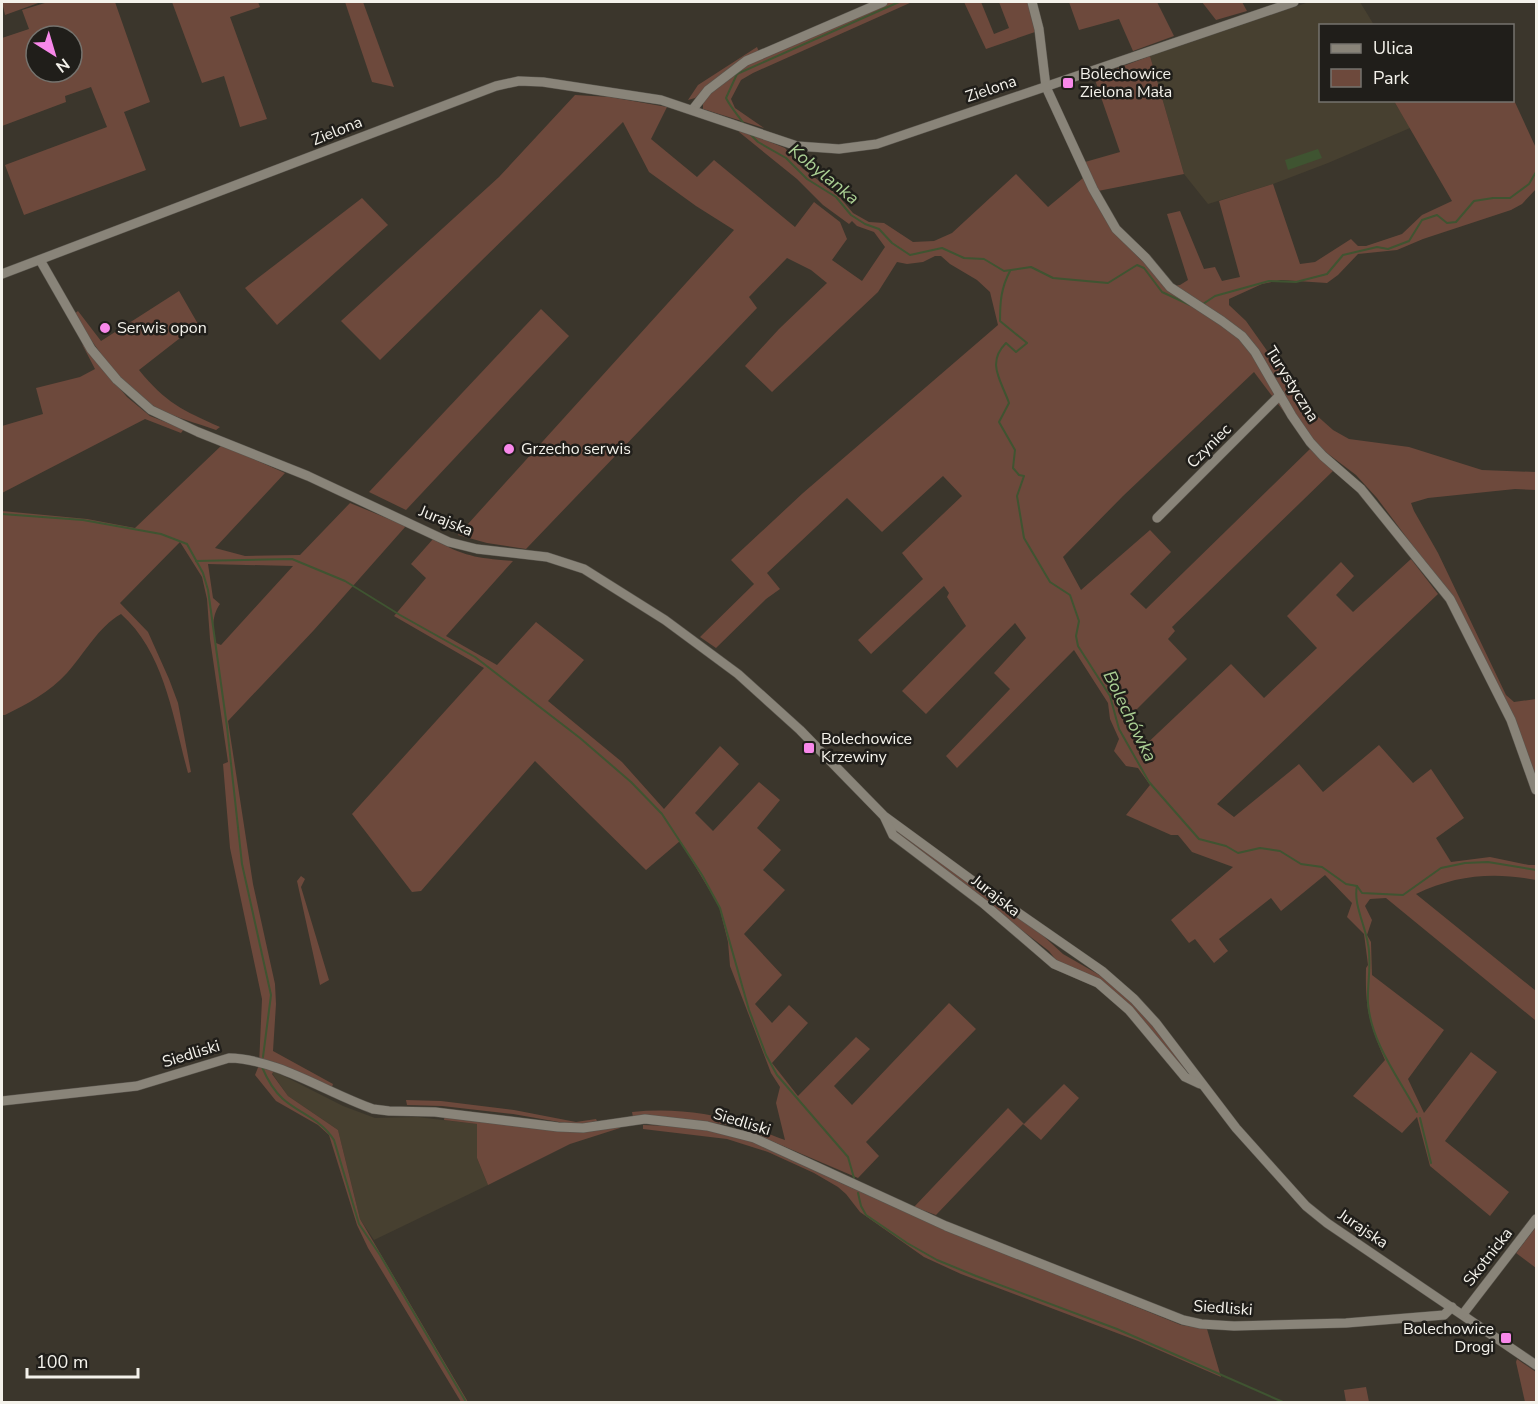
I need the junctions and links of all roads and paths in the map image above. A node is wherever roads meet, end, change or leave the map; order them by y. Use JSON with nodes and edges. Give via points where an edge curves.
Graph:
{"nodes":[{"id":1,"x":883,"y":2,"type":"edge"},
{"id":2,"x":1032,"y":2,"type":"edge"},
{"id":3,"x":1294,"y":2,"type":"edge"},
{"id":4,"x":1046,"y":87,"type":"junction"},
{"id":5,"x":693,"y":109,"type":"junction"},
{"id":6,"x":40,"y":260,"type":"junction"},
{"id":7,"x":2,"y":274,"type":"edge"},
{"id":8,"x":1280,"y":395,"type":"junction"},
{"id":9,"x":1157,"y":518,"type":"dead end"},
{"id":10,"x":1536,"y":790,"type":"edge"},
{"id":11,"x":884,"y":816,"type":"junction"},
{"id":12,"x":1202,"y":1085,"type":"junction"},
{"id":13,"x":2,"y":1101,"type":"edge"},
{"id":14,"x":1536,"y":1219,"type":"edge"},
{"id":15,"x":1452,"y":1307,"type":"junction"},
{"id":16,"x":1463,"y":1314,"type":"junction"},
{"id":17,"x":1536,"y":1365,"type":"edge"}],
"edges":[{"from":1,"to":5,"type":"street","via":[[746,61],[708,90]]},
{"from":2,"to":4,"type":"street","name":"Turystyczna"},
{"from":3,"to":4,"type":"street","name":"Zielona"},
{"from":4,"to":5,"type":"street","name":"Zielona","via":[[877,144],[839,149],[797,146]]},
{"from":4,"to":8,"type":"street","name":"Turystyczna","via":[[1116,229],[1170,287],[1242,336]]},
{"from":5,"to":6,"type":"street","name":"Zielona","via":[[645,96],[543,82],[519,81],[496,86]]},
{"from":6,"to":7,"type":"street","name":"Zielona"},
{"from":6,"to":11,"type":"street","name":"Jurajska","via":[[92,349],[110,373],[151,410],[310,477],[449,542],[547,556],[584,569],[665,620],[738,674],[800,730]]},
{"from":8,"to":9,"type":"street","name":"Czyniec"},
{"from":8,"to":10,"type":"street","name":"Turystyczna","via":[[1310,442],[1361,489],[1450,599],[1511,720]]},
{"from":11,"to":12,"type":"street","name":"Jurajska","via":[[1116,982],[1156,1023]]},
{"from":11,"to":12,"type":"street","name":"Jurajska","via":[[893,835],[984,904],[1054,964],[1098,983],[1129,1010],[1185,1077]]},
{"from":12,"to":15,"type":"street","name":"Jurajska","via":[[1306,1206]]},
{"from":13,"to":15,"type":"street","name":"Siedliski","via":[[137,1086],[229,1058],[244,1058],[388,1112],[435,1112],[583,1128],[645,1119],[707,1126],[754,1138],[946,1226],[1201,1324],[1355,1323],[1444,1315]]},
{"from":14,"to":16,"type":"street","name":"Skotnicka"},
{"from":15,"to":16,"type":"street","name":"Jurajska"},
{"from":16,"to":17,"type":"street","name":"Jurajska"}]}
